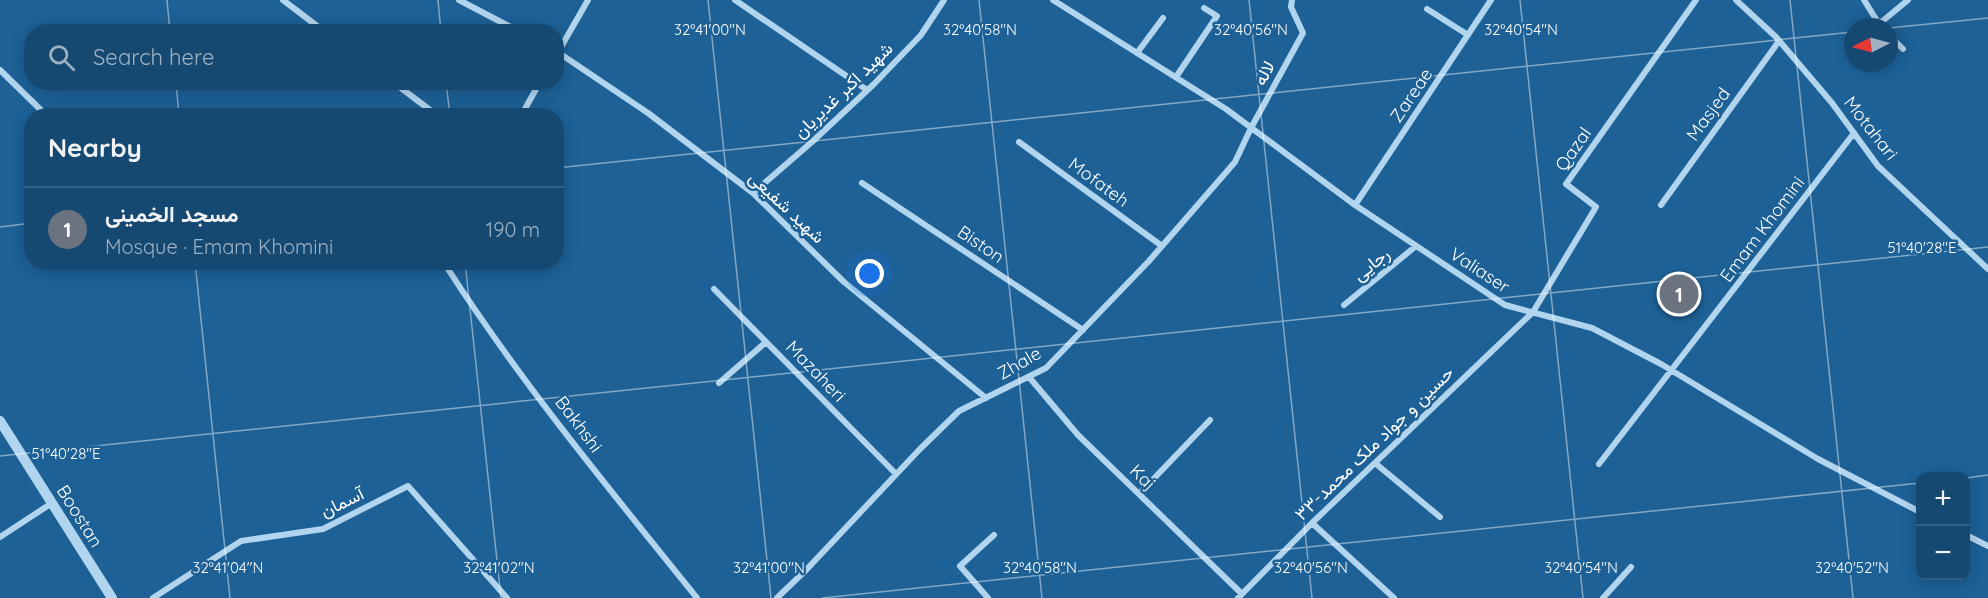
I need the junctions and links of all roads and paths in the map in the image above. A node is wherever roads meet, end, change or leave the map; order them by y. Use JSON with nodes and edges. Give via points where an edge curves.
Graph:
{"nodes":[{"id":1,"x":283,"y":0,"type":"edge"},
{"id":2,"x":459,"y":0,"type":"edge"},
{"id":3,"x":588,"y":0,"type":"edge"},
{"id":4,"x":735,"y":0,"type":"edge"},
{"id":5,"x":944,"y":0,"type":"edge"},
{"id":6,"x":1053,"y":0,"type":"edge"},
{"id":7,"x":1292,"y":0,"type":"edge"},
{"id":8,"x":1491,"y":0,"type":"edge"},
{"id":9,"x":1696,"y":0,"type":"edge"},
{"id":10,"x":1736,"y":0,"type":"edge"},
{"id":11,"x":1864,"y":0,"type":"edge"},
{"id":12,"x":1908,"y":0,"type":"edge"},
{"id":13,"x":1204,"y":8,"type":"dead end"},
{"id":14,"x":1427,"y":9,"type":"dead end"},
{"id":15,"x":1163,"y":18,"type":"dead end"},
{"id":16,"x":1875,"y":18,"type":"edge"},
{"id":17,"x":1889,"y":18,"type":"edge"},
{"id":18,"x":314,"y":24,"type":"edge"},
{"id":19,"x":504,"y":24,"type":"edge"},
{"id":20,"x":1468,"y":35,"type":"junction"},
{"id":21,"x":564,"y":40,"type":"edge"},
{"id":22,"x":1779,"y":41,"type":"junction"},
{"id":23,"x":1898,"y":44,"type":"edge"},
{"id":24,"x":1903,"y":49,"type":"dead end"},
{"id":25,"x":1137,"y":52,"type":"junction"},
{"id":26,"x":564,"y":57,"type":"edge"},
{"id":27,"x":0,"y":70,"type":"edge"},
{"id":28,"x":1176,"y":77,"type":"junction"},
{"id":29,"x":404,"y":90,"type":"edge"},
{"id":30,"x":536,"y":90,"type":"edge"},
{"id":31,"x":867,"y":90,"type":"junction"},
{"id":32,"x":39,"y":108,"type":"edge"},
{"id":33,"x":427,"y":108,"type":"edge"},
{"id":34,"x":525,"y":108,"type":"edge"},
{"id":35,"x":1251,"y":128,"type":"junction"},
{"id":36,"x":1854,"y":133,"type":"junction"},
{"id":37,"x":1019,"y":142,"type":"dead end"},
{"id":38,"x":862,"y":183,"type":"dead end"},
{"id":39,"x":753,"y":193,"type":"junction"},
{"id":40,"x":1661,"y":205,"type":"dead end"},
{"id":41,"x":1355,"y":206,"type":"junction"},
{"id":42,"x":1162,"y":246,"type":"junction"},
{"id":43,"x":1416,"y":246,"type":"junction"},
{"id":44,"x":1988,"y":268,"type":"edge"},
{"id":45,"x":449,"y":270,"type":"edge"},
{"id":46,"x":714,"y":289,"type":"dead end"},
{"id":47,"x":1344,"y":305,"type":"dead end"},
{"id":48,"x":1533,"y":312,"type":"junction"},
{"id":49,"x":1083,"y":330,"type":"junction"},
{"id":50,"x":766,"y":342,"type":"junction"},
{"id":51,"x":1673,"y":371,"type":"junction"},
{"id":52,"x":1029,"y":377,"type":"junction"},
{"id":53,"x":719,"y":383,"type":"dead end"},
{"id":54,"x":986,"y":398,"type":"junction"},
{"id":55,"x":1210,"y":420,"type":"dead end"},
{"id":56,"x":0,"y":422,"type":"edge"},
{"id":57,"x":1376,"y":463,"type":"junction"},
{"id":58,"x":1599,"y":464,"type":"dead end"},
{"id":59,"x":896,"y":474,"type":"junction"},
{"id":60,"x":1139,"y":494,"type":"junction"},
{"id":61,"x":52,"y":503,"type":"junction"},
{"id":62,"x":1916,"y":510,"type":"edge"},
{"id":63,"x":1440,"y":517,"type":"dead end"},
{"id":64,"x":1312,"y":523,"type":"junction"},
{"id":65,"x":994,"y":535,"type":"dead end"},
{"id":66,"x":0,"y":537,"type":"edge"},
{"id":67,"x":1970,"y":537,"type":"edge"},
{"id":68,"x":1988,"y":546,"type":"edge"},
{"id":69,"x":1631,"y":567,"type":"dead end"},
{"id":70,"x":1240,"y":596,"type":"edge"},
{"id":71,"x":112,"y":598,"type":"edge"},
{"id":72,"x":153,"y":598,"type":"edge"},
{"id":73,"x":507,"y":598,"type":"edge"},
{"id":74,"x":697,"y":598,"type":"edge"},
{"id":75,"x":777,"y":598,"type":"edge"},
{"id":76,"x":988,"y":598,"type":"edge"},
{"id":77,"x":1394,"y":598,"type":"edge"},
{"id":78,"x":1603,"y":598,"type":"edge"}],
"edges":[{"from":1,"to":18,"type":"street"},
{"from":2,"to":19,"type":"street"},
{"from":3,"to":21,"type":"street"},
{"from":4,"to":31,"type":"street"},
{"from":5,"to":31,"type":"street","name":"شهید اکبر غدیریان","via":[[921,35]]},
{"from":6,"to":25,"type":"street","name":"Valiaser"},
{"from":7,"to":35,"type":"street","name":"لاله","via":[[1291,7],[1303,33]]},
{"from":8,"to":20,"type":"street","name":"Zareae"},
{"from":9,"to":48,"type":"street","name":"Qazal","via":[[1566,184],[1596,207]]},
{"from":10,"to":22,"type":"street","name":"Motahari"},
{"from":11,"to":16,"type":"street"},
{"from":12,"to":17,"type":"street"},
{"from":13,"to":28,"type":"street","via":[[1217,16]]},
{"from":14,"to":20,"type":"street"},
{"from":15,"to":25,"type":"street"},
{"from":20,"to":41,"type":"street","name":"Zareae"},
{"from":22,"to":36,"type":"street","name":"Motahari"},
{"from":22,"to":40,"type":"street","name":"Masjed"},
{"from":23,"to":24,"type":"street"},
{"from":25,"to":28,"type":"street","name":"Valiaser"},
{"from":26,"to":39,"type":"street","name":"شهید شفیعی","via":[[648,113]]},
{"from":27,"to":32,"type":"street"},
{"from":28,"to":35,"type":"street","name":"Valiaser"},
{"from":29,"to":33,"type":"street"},
{"from":30,"to":34,"type":"street"},
{"from":31,"to":39,"type":"street","name":"شهید اکبر غدیریان"},
{"from":35,"to":41,"type":"street","name":"Valiaser"},
{"from":35,"to":42,"type":"street","name":"Zhale","via":[[1235,162]]},
{"from":36,"to":44,"type":"street","name":"Motahari","via":[[1878,166]]},
{"from":36,"to":51,"type":"street","name":"Emam Khomini"},
{"from":37,"to":42,"type":"street","name":"Mofateh"},
{"from":38,"to":49,"type":"street","name":"Biston"},
{"from":39,"to":54,"type":"street","name":"شهید شفیعی","via":[[844,282]]},
{"from":41,"to":43,"type":"street","name":"Valiaser"},
{"from":42,"to":49,"type":"street","name":"Zhale"},
{"from":43,"to":47,"type":"street","name":"رجایی"},
{"from":43,"to":48,"type":"street","name":"Valiaser","via":[[1505,305]]},
{"from":45,"to":74,"type":"street","name":"Bakhshi","via":[[484,326]]},
{"from":46,"to":50,"type":"street","name":"Mazaheri"},
{"from":48,"to":51,"type":"street","name":"Valiaser","via":[[1592,328]]},
{"from":48,"to":57,"type":"street","name":"۳۳-حسین و جواد ملک محمد"},
{"from":49,"to":52,"type":"street","name":"Zhale","via":[[1046,368]]},
{"from":50,"to":53,"type":"street"},
{"from":50,"to":59,"type":"street","name":"Mazaheri"},
{"from":51,"to":58,"type":"street","name":"Emam Khomini"},
{"from":51,"to":62,"type":"street","name":"Valiaser","via":[[1818,459]]},
{"from":52,"to":54,"type":"street","name":"Zhale"},
{"from":52,"to":60,"type":"street","name":"Kaj","via":[[1078,435]]},
{"from":54,"to":59,"type":"street","name":"Zhale","via":[[959,411]]},
{"from":55,"to":60,"type":"street"},
{"from":56,"to":61,"type":"street","name":"Boostan"},
{"from":57,"to":63,"type":"street"},
{"from":57,"to":64,"type":"street","name":"۳۳-حسین و جواد ملک محمد"},
{"from":59,"to":75,"type":"street","name":"Zhale"},
{"from":60,"to":70,"type":"street","name":"Kaj"},
{"from":61,"to":66,"type":"street"},
{"from":61,"to":71,"type":"street","name":"Boostan"},
{"from":64,"to":70,"type":"street","name":"۳۳-حسین و جواد ملک محمد"},
{"from":64,"to":77,"type":"street"},
{"from":65,"to":76,"type":"street","via":[[960,566]]},
{"from":67,"to":68,"type":"street"},
{"from":69,"to":78,"type":"street"},
{"from":72,"to":73,"type":"street","name":"آسمان","via":[[241,541],[323,529],[408,486]]}]}
